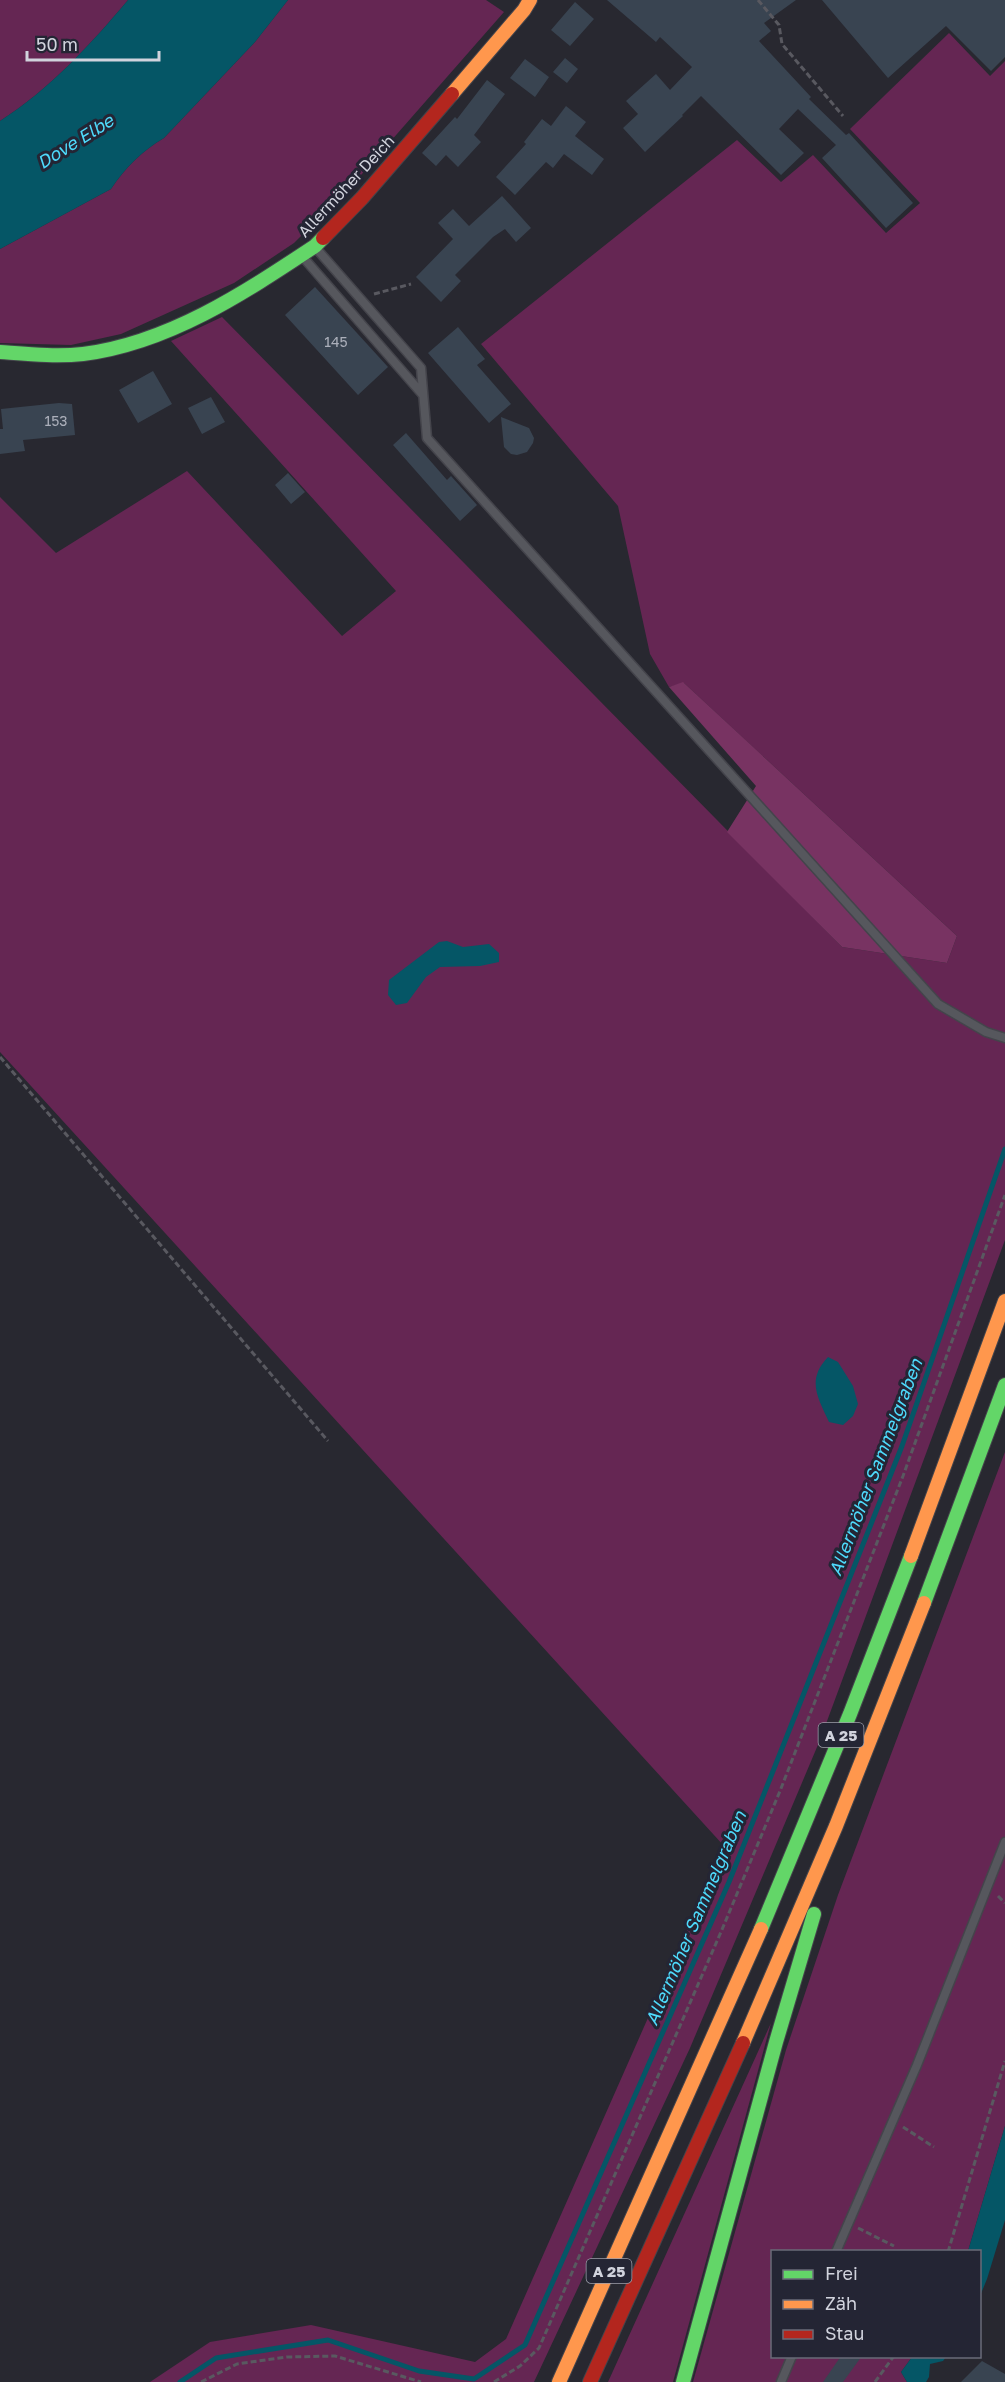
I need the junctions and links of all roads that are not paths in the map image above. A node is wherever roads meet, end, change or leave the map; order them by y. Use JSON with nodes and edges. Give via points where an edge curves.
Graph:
{"nodes":[{"id":1,"x":531,"y":0,"type":"edge"},
{"id":2,"x":315,"y":246,"type":"junction"},
{"id":3,"x":302,"y":256,"type":"junction"},
{"id":4,"x":0,"y":352,"type":"edge"},
{"id":5,"x":423,"y":395,"type":"junction"},
{"id":6,"x":1005,"y":1038,"type":"edge"},
{"id":7,"x":1005,"y":1301,"type":"edge"},
{"id":8,"x":1005,"y":1385,"type":"edge"},
{"id":9,"x":836,"y":1826,"type":"junction"},
{"id":10,"x":1005,"y":1842,"type":"edge"},
{"id":11,"x":837,"y":2250,"type":"edge"},
{"id":12,"x":791,"y":2358,"type":"edge"},
{"id":13,"x":559,"y":2382,"type":"edge"},
{"id":14,"x":590,"y":2382,"type":"edge"},
{"id":15,"x":683,"y":2382,"type":"edge"},
{"id":16,"x":781,"y":2382,"type":"edge"}],
"edges":[{"from":1,"to":2,"type":"main road","name":"Allermöher Deich","via":[[362,198]]},
{"from":2,"to":3,"type":"main road","name":"Allermöher Deich"},
{"from":2,"to":5,"type":"lane","via":[[421,369]]},
{"from":3,"to":4,"type":"main road","name":"Allermöher Deich","via":[[240,296],[169,330],[124,346],[82,354]]},
{"from":3,"to":5,"type":"lane"},
{"from":5,"to":6,"type":"lane","via":[[427,438],[938,1004],[986,1032]]},
{"from":7,"to":13,"type":"main road","number":"A 25","via":[[855,1702],[659,2160]]},
{"from":8,"to":9,"type":"main road","number":"A 25"},
{"from":9,"to":14,"type":"main road","number":"A 25","via":[[686,2173]]},
{"from":9,"to":15,"type":"main road"},
{"from":10,"to":11,"type":"lane","via":[[894,2121]]},
{"from":12,"to":16,"type":"lane"}]}
